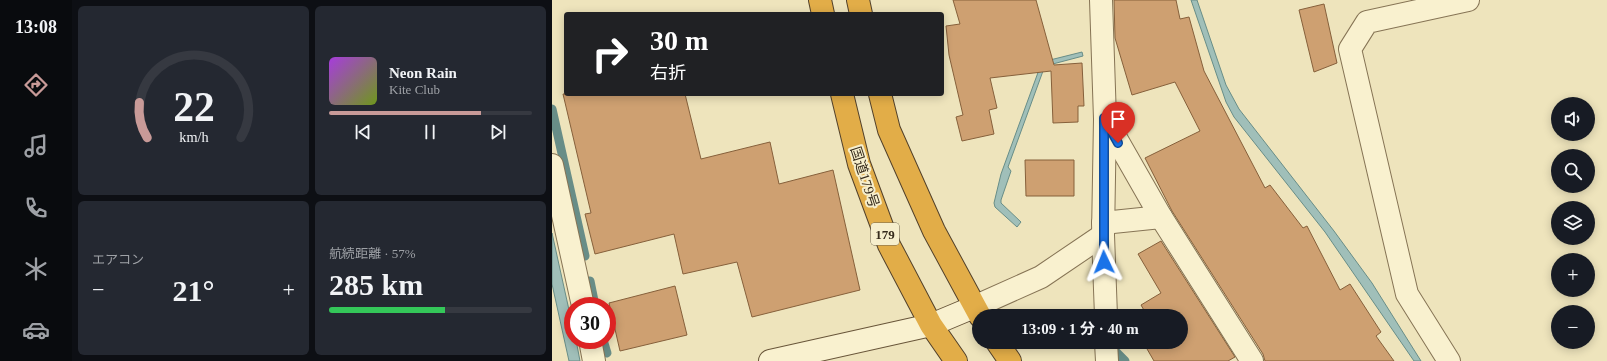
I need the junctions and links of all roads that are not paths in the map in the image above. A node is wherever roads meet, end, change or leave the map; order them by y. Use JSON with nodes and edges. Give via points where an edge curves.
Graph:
{"nodes":[{"id":1,"x":820,"y":0,"type":"edge"},
{"id":2,"x":858,"y":0,"type":"edge"},
{"id":3,"x":1101,"y":0,"type":"edge"},
{"id":4,"x":1468,"y":0,"type":"edge"},
{"id":5,"x":823,"y":12,"type":"edge"},
{"id":6,"x":860,"y":12,"type":"edge"},
{"id":7,"x":842,"y":96,"type":"edge"},
{"id":8,"x":880,"y":96,"type":"edge"},
{"id":9,"x":1104,"y":118,"type":"junction"},
{"id":10,"x":552,"y":165,"type":"edge"},
{"id":11,"x":1161,"y":217,"type":"junction"},
{"id":12,"x":1103,"y":229,"type":"junction"},
{"id":13,"x":581,"y":297,"type":"edge"},
{"id":14,"x":975,"y":309,"type":"edge"},
{"id":15,"x":982,"y":309,"type":"edge"},
{"id":16,"x":1106,"y":309,"type":"edge"},
{"id":17,"x":972,"y":313,"type":"edge"},
{"id":18,"x":931,"y":325,"type":"junction"},
{"id":19,"x":592,"y":349,"type":"edge"},
{"id":20,"x":1002,"y":349,"type":"edge"},
{"id":21,"x":1106,"y":349,"type":"edge"},
{"id":22,"x":594,"y":361,"type":"edge"},
{"id":23,"x":770,"y":361,"type":"edge"},
{"id":24,"x":956,"y":361,"type":"edge"},
{"id":25,"x":1010,"y":361,"type":"edge"},
{"id":26,"x":1107,"y":361,"type":"edge"},
{"id":27,"x":1252,"y":361,"type":"edge"},
{"id":28,"x":1449,"y":361,"type":"edge"}],
"edges":[{"from":1,"to":5,"type":"highway"},
{"from":2,"to":6,"type":"highway"},
{"from":3,"to":9,"type":"street"},
{"from":4,"to":28,"type":"street","via":[[1366,22],[1350,49],[1407,294]]},
{"from":7,"to":18,"type":"highway","name":"国道179号","number":"179","via":[[859,164],[889,245]]},
{"from":8,"to":14,"type":"highway","via":[[889,130],[934,231]]},
{"from":9,"to":11,"type":"street"},
{"from":9,"to":12,"type":"street"},
{"from":10,"to":13,"type":"street"},
{"from":11,"to":12,"type":"street"},
{"from":11,"to":27,"type":"street"},
{"from":12,"to":15,"type":"street","via":[[1041,276]]},
{"from":12,"to":16,"type":"street"},
{"from":17,"to":18,"type":"street"},
{"from":18,"to":23,"type":"street"},
{"from":18,"to":24,"type":"highway","name":"国道179号","number":"179"},
{"from":19,"to":22,"type":"street"},
{"from":20,"to":25,"type":"highway"},
{"from":21,"to":26,"type":"street"}]}
